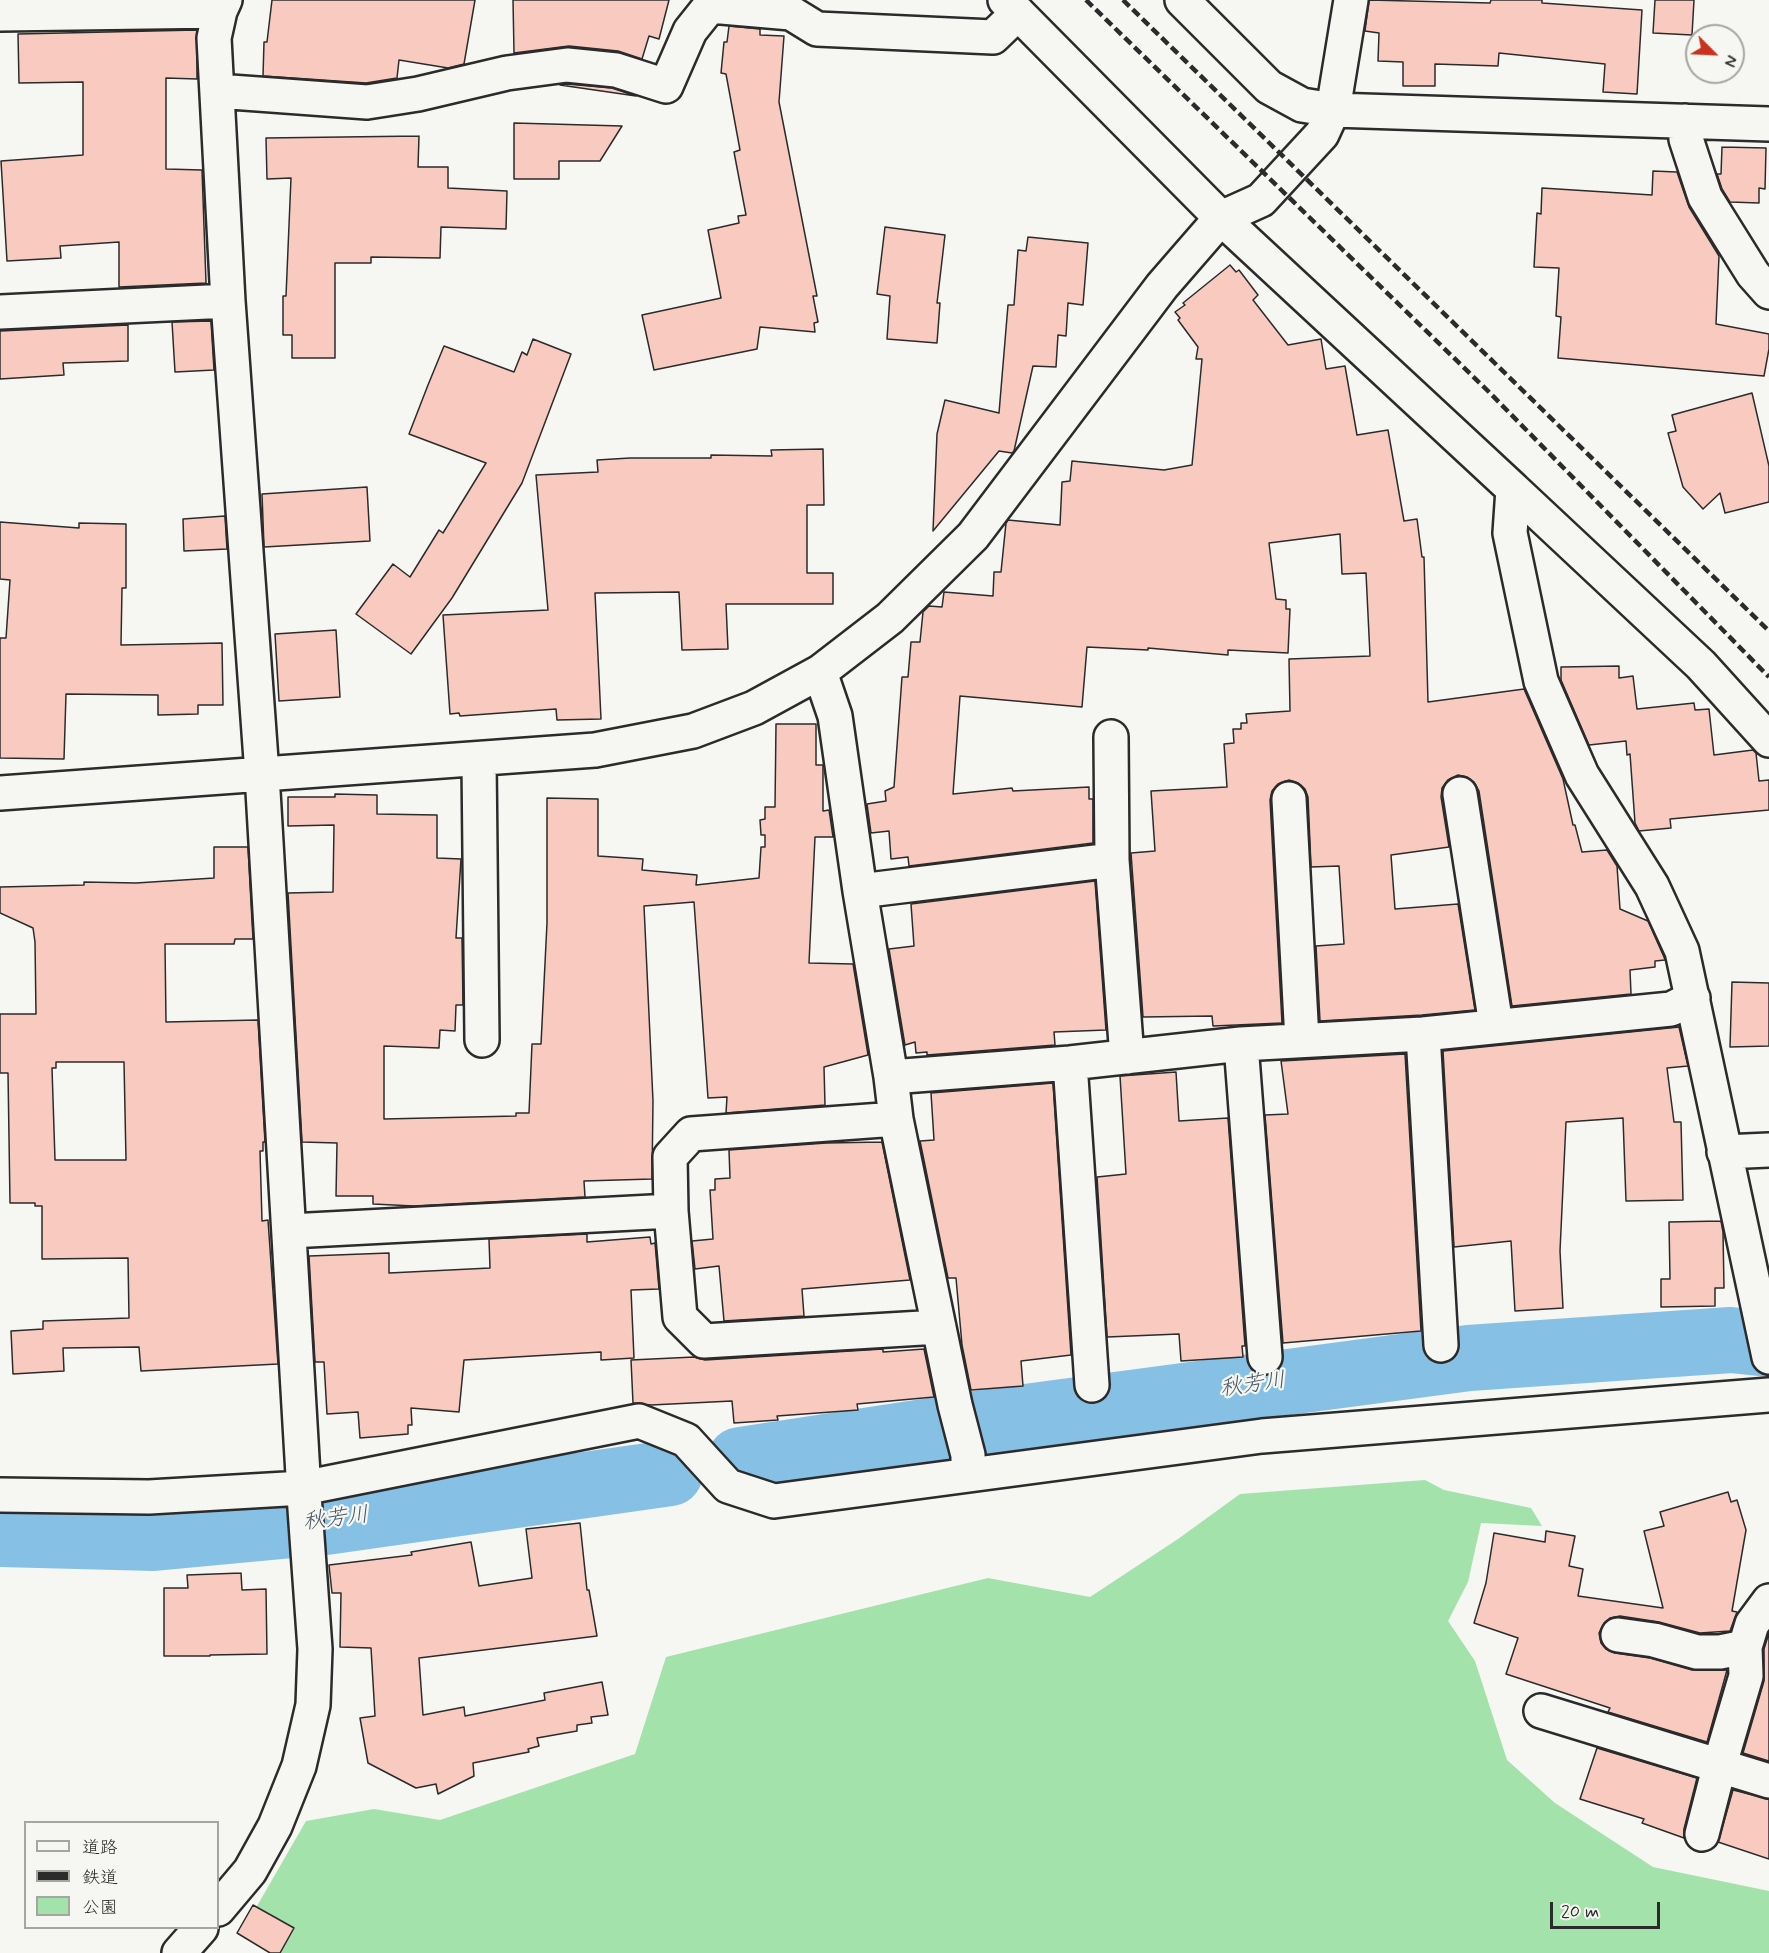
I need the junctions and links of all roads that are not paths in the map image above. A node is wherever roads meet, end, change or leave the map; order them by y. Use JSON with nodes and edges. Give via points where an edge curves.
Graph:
{"nodes":[{"id":1,"x":1182,"y":0,"type":"edge"},
{"id":2,"x":1351,"y":0,"type":"edge"},
{"id":3,"x":222,"y":6,"type":"edge"},
{"id":4,"x":1012,"y":7,"type":"edge"},
{"id":5,"x":0,"y":14,"type":"edge"},
{"id":6,"x":217,"y":91,"type":"junction"},
{"id":7,"x":1333,"y":110,"type":"junction"},
{"id":8,"x":1686,"y":122,"type":"junction"},
{"id":9,"x":1769,"y":124,"type":"edge"},
{"id":10,"x":1221,"y":218,"type":"junction"},
{"id":11,"x":1769,"y":292,"type":"edge"},
{"id":12,"x":228,"y":301,"type":"junction"},
{"id":13,"x":0,"y":312,"type":"edge"},
{"id":14,"x":1513,"y":489,"type":"junction"},
{"id":15,"x":820,"y":672,"type":"junction"},
{"id":16,"x":1112,"y":737,"type":"dead end"},
{"id":17,"x":1769,"y":740,"type":"edge"},
{"id":18,"x":479,"y":760,"type":"junction"},
{"id":19,"x":262,"y":774,"type":"junction"},
{"id":20,"x":0,"y":793,"type":"edge"},
{"id":21,"x":1460,"y":794,"type":"dead end"},
{"id":22,"x":1289,"y":799,"type":"dead end"},
{"id":23,"x":1112,"y":860,"type":"junction"},
{"id":24,"x":860,"y":891,"type":"junction"},
{"id":25,"x":1693,"y":998,"type":"junction"},
{"id":26,"x":1496,"y":1025,"type":"junction"},
{"id":27,"x":1423,"y":1034,"type":"junction"},
{"id":28,"x":1302,"y":1040,"type":"junction"},
{"id":29,"x":482,"y":1041,"type":"dead end"},
{"id":30,"x":1241,"y":1044,"type":"junction"},
{"id":31,"x":1127,"y":1057,"type":"junction"},
{"id":32,"x":1070,"y":1063,"type":"junction"},
{"id":33,"x":891,"y":1077,"type":"junction"},
{"id":34,"x":896,"y":1119,"type":"junction"},
{"id":35,"x":1769,"y":1150,"type":"edge"},
{"id":36,"x":1724,"y":1152,"type":"junction"},
{"id":37,"x":671,"y":1211,"type":"junction"},
{"id":38,"x":290,"y":1231,"type":"junction"},
{"id":39,"x":939,"y":1327,"type":"junction"},
{"id":40,"x":1441,"y":1345,"type":"dead end"},
{"id":41,"x":1264,"y":1357,"type":"dead end"},
{"id":42,"x":1769,"y":1357,"type":"edge"},
{"id":43,"x":1092,"y":1385,"type":"dead end"},
{"id":44,"x":1769,"y":1395,"type":"edge"},
{"id":45,"x":968,"y":1465,"type":"junction"},
{"id":46,"x":0,"y":1495,"type":"edge"},
{"id":47,"x":305,"y":1512,"type":"junction"},
{"id":48,"x":1769,"y":1601,"type":"edge"},
{"id":49,"x":1618,"y":1635,"type":"dead end"},
{"id":50,"x":1745,"y":1647,"type":"junction"},
{"id":51,"x":1541,"y":1711,"type":"dead end"},
{"id":52,"x":1720,"y":1764,"type":"junction"},
{"id":53,"x":1769,"y":1781,"type":"edge"},
{"id":54,"x":1702,"y":1834,"type":"dead end"},
{"id":55,"x":219,"y":1908,"type":"edge"},
{"id":56,"x":200,"y":1929,"type":"edge"},
{"id":57,"x":179,"y":1953,"type":"edge"}],
"edges":[{"from":1,"to":7,"type":"street","via":[[1269,87],[1302,105]]},
{"from":2,"to":7,"type":"street"},
{"from":3,"to":5,"type":"street"},
{"from":3,"to":6,"type":"street","via":[[214,38]]},
{"from":4,"to":6,"type":"street","via":[[993,37],[817,29],[791,13],[710,6],[690,31],[666,86],[616,70],[567,65],[507,73],[367,102]]},
{"from":4,"to":10,"type":"street"},
{"from":6,"to":12,"type":"street"},
{"from":7,"to":8,"type":"street"},
{"from":7,"to":10,"type":"street","via":[[1322,134],[1261,200]]},
{"from":8,"to":9,"type":"street"},
{"from":8,"to":11,"type":"street","via":[[1686,139],[1705,197],[1753,274]]},
{"from":10,"to":14,"type":"street"},
{"from":10,"to":15,"type":"street","via":[[1162,286],[973,536],[890,618]]},
{"from":12,"to":13,"type":"street"},
{"from":12,"to":19,"type":"street"},
{"from":14,"to":17,"type":"street","via":[[1701,665]]},
{"from":14,"to":25,"type":"street","via":[[1510,533],[1541,681],[1582,775],[1652,886],[1682,951]]},
{"from":15,"to":18,"type":"street","via":[[754,708],[693,731],[595,750]]},
{"from":15,"to":24,"type":"street","via":[[835,716]]},
{"from":16,"to":23,"type":"street"},
{"from":18,"to":19,"type":"street"},
{"from":18,"to":29,"type":"street"},
{"from":19,"to":20,"type":"street"},
{"from":19,"to":38,"type":"street"},
{"from":21,"to":26,"type":"street"},
{"from":22,"to":28,"type":"street"},
{"from":23,"to":24,"type":"street"},
{"from":23,"to":31,"type":"street"},
{"from":24,"to":33,"type":"street"},
{"from":25,"to":26,"type":"street","via":[[1671,1009]]},
{"from":25,"to":36,"type":"street"},
{"from":26,"to":27,"type":"street"},
{"from":27,"to":28,"type":"street"},
{"from":27,"to":40,"type":"street"},
{"from":28,"to":30,"type":"street"},
{"from":30,"to":31,"type":"street"},
{"from":30,"to":41,"type":"street"},
{"from":31,"to":32,"type":"street"},
{"from":32,"to":33,"type":"street"},
{"from":32,"to":43,"type":"street"},
{"from":33,"to":34,"type":"street"},
{"from":34,"to":37,"type":"street","via":[[691,1134],[670,1157]]},
{"from":34,"to":39,"type":"street"},
{"from":35,"to":36,"type":"street"},
{"from":36,"to":42,"type":"street"},
{"from":37,"to":38,"type":"street"},
{"from":37,"to":39,"type":"street","via":[[680,1317],[704,1341]]},
{"from":38,"to":47,"type":"street"},
{"from":39,"to":45,"type":"street"},
{"from":44,"to":45,"type":"street","via":[[1262,1436]]},
{"from":45,"to":47,"type":"street","via":[[774,1501],[728,1486],[686,1440],[639,1420]]},
{"from":46,"to":47,"type":"street","via":[[148,1497]]},
{"from":47,"to":55,"type":"street","via":[[315,1649],[313,1705],[299,1766],[275,1826],[250,1871]]},
{"from":48,"to":50,"type":"street","via":[[1752,1624]]},
{"from":49,"to":50,"type":"street","via":[[1697,1652]]},
{"from":50,"to":52,"type":"street","via":[[1746,1676]]},
{"from":51,"to":52,"type":"street"},
{"from":52,"to":53,"type":"street"},
{"from":52,"to":54,"type":"street"},
{"from":56,"to":57,"type":"street"}]}
